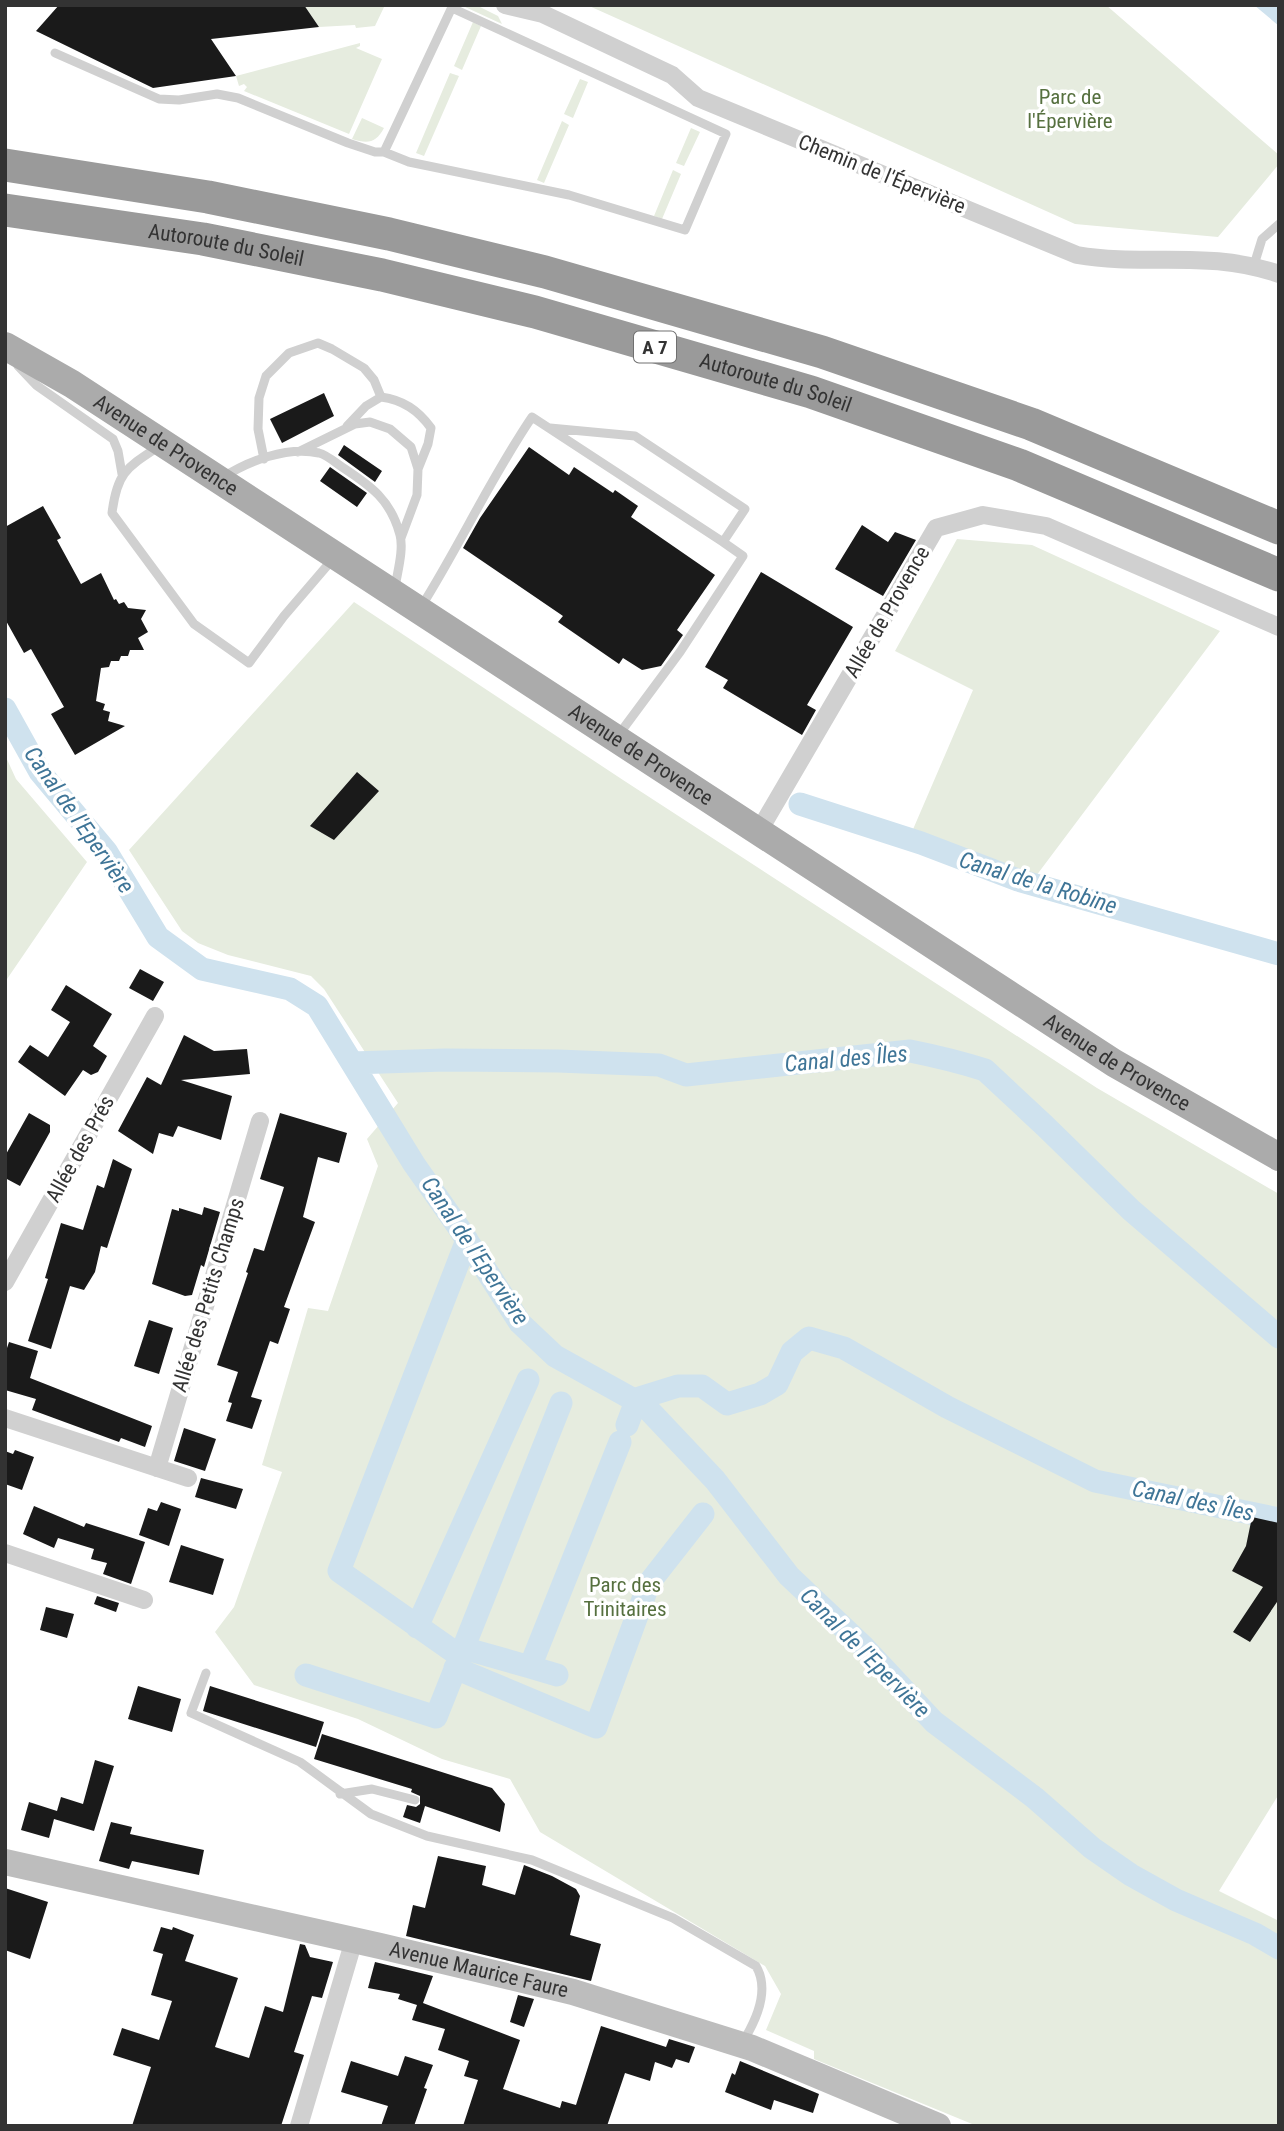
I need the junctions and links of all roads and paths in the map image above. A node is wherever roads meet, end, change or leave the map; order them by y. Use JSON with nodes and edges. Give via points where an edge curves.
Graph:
{"nodes":[{"id":1,"x":505,"y":5,"type":"edge"},
{"id":2,"x":453,"y":7,"type":"edge"},
{"id":3,"x":55,"y":53,"type":"dead end"},
{"id":4,"x":384,"y":152,"type":"junction"},
{"id":5,"x":5,"y":165,"type":"edge"},
{"id":6,"x":5,"y":210,"type":"edge"},
{"id":7,"x":1279,"y":224,"type":"edge"},
{"id":8,"x":1254,"y":265,"type":"junction"},
{"id":9,"x":1279,"y":274,"type":"edge"},
{"id":10,"x":5,"y":346,"type":"edge"},
{"id":11,"x":5,"y":352,"type":"edge"},
{"id":12,"x":381,"y":397,"type":"junction"},
{"id":13,"x":549,"y":428,"type":"junction"},
{"id":14,"x":343,"y":429,"type":"junction"},
{"id":15,"x":163,"y":443,"type":"junction"},
{"id":16,"x":296,"y":453,"type":"junction"},
{"id":17,"x":264,"y":459,"type":"junction"},
{"id":18,"x":418,"y":469,"type":"junction"},
{"id":19,"x":122,"y":474,"type":"junction"},
{"id":20,"x":220,"y":480,"type":"junction"},
{"id":21,"x":1279,"y":528,"type":"edge"},
{"id":22,"x":401,"y":538,"type":"junction"},
{"id":23,"x":723,"y":542,"type":"junction"},
{"id":24,"x":336,"y":556,"type":"junction"},
{"id":25,"x":1279,"y":575,"type":"edge"},
{"id":26,"x":394,"y":594,"type":"junction"},
{"id":27,"x":419,"y":610,"type":"junction"},
{"id":28,"x":1279,"y":627,"type":"edge"},
{"id":29,"x":616,"y":738,"type":"junction"},
{"id":30,"x":759,"y":831,"type":"junction"},
{"id":31,"x":155,"y":1016,"type":"dead end"},
{"id":32,"x":260,"y":1121,"type":"dead end"},
{"id":33,"x":1279,"y":1157,"type":"edge"},
{"id":34,"x":5,"y":1282,"type":"edge"},
{"id":35,"x":5,"y":1418,"type":"edge"},
{"id":36,"x":157,"y":1468,"type":"junction"},
{"id":37,"x":188,"y":1478,"type":"dead end"},
{"id":38,"x":5,"y":1553,"type":"edge"},
{"id":39,"x":144,"y":1600,"type":"dead end"},
{"id":40,"x":206,"y":1673,"type":"dead end"},
{"id":41,"x":340,"y":1794,"type":"junction"},
{"id":42,"x":415,"y":1800,"type":"dead end"},
{"id":43,"x":5,"y":1862,"type":"edge"},
{"id":44,"x":354,"y":1940,"type":"junction"},
{"id":45,"x":742,"y":2045,"type":"junction"},
{"id":46,"x":299,"y":2126,"type":"edge"},
{"id":47,"x":938,"y":2126,"type":"edge"}],
"edges":[{"from":1,"to":8,"type":"street","name":"Chemin de l'Épervière","via":[[543,13],[672,75],[698,98],[1077,255]]},
{"from":2,"to":4,"type":"lane"},
{"from":2,"to":4,"type":"lane","via":[[726,134],[685,230],[569,195],[409,162]]},
{"from":3,"to":4,"type":"lane","via":[[159,99],[217,93],[348,143]]},
{"from":5,"to":21,"type":"highway","name":"Autoroute du Soleil","number":"A 7","via":[[208,197],[389,234],[558,276],[822,352],[1031,424]]},
{"from":6,"to":25,"type":"highway","name":"Autoroute du Soleil","number":"A 7","via":[[215,242],[535,312],[811,392],[1019,465]]},
{"from":7,"to":8,"type":"lane","via":[[1262,239]]},
{"from":8,"to":9,"type":"street","name":"Chemin de l'Épervière"},
{"from":10,"to":15,"type":"main road","name":"Avenue de Provence"},
{"from":11,"to":19,"type":"lane","via":[[36,385],[113,439]]},
{"from":12,"to":14,"type":"lane"},
{"from":12,"to":17,"type":"lane","via":[[364,368],[332,349],[318,343],[289,353],[266,376],[259,398],[258,429]]},
{"from":12,"to":18,"type":"lane","via":[[405,404],[431,428]]},
{"from":13,"to":23,"type":"lane"},
{"from":13,"to":23,"type":"lane","via":[[635,436],[745,509]]},
{"from":13,"to":27,"type":"lane","via":[[532,417]]},
{"from":14,"to":16,"type":"lane"},
{"from":14,"to":18,"type":"lane","via":[[370,422],[390,429],[411,447]]},
{"from":15,"to":19,"type":"lane"},
{"from":15,"to":20,"type":"main road","name":"Avenue de Provence"},
{"from":16,"to":17,"type":"lane"},
{"from":16,"to":22,"type":"lane","via":[[321,453],[375,489],[391,511]]},
{"from":17,"to":20,"type":"lane","via":[[242,464]]},
{"from":18,"to":22,"type":"lane","via":[[417,495]]},
{"from":19,"to":24,"type":"lane","via":[[112,513],[194,624],[249,663]]},
{"from":20,"to":24,"type":"main road","name":"Avenue de Provence"},
{"from":22,"to":26,"type":"lane"},
{"from":23,"to":29,"type":"lane","via":[[743,556]]},
{"from":24,"to":26,"type":"main road","name":"Avenue de Provence"},
{"from":26,"to":27,"type":"main road","name":"Avenue de Provence"},
{"from":27,"to":29,"type":"main road","name":"Avenue de Provence"},
{"from":28,"to":30,"type":"street","name":"Allée de Provence","via":[[1046,526],[983,515],[936,528]]},
{"from":29,"to":30,"type":"main road","name":"Avenue de Provence"},
{"from":30,"to":33,"type":"main road","name":"Avenue de Provence","via":[[1114,1063]]},
{"from":31,"to":34,"type":"street","name":"Allée des Prés"},
{"from":32,"to":36,"type":"street","name":"Allée des Petits Champs"},
{"from":35,"to":36,"type":"street"},
{"from":36,"to":37,"type":"street"},
{"from":38,"to":39,"type":"street"},
{"from":40,"to":41,"type":"lane","via":[[191,1713],[300,1762]]},
{"from":41,"to":42,"type":"lane","via":[[373,1789]]},
{"from":41,"to":45,"type":"lane","via":[[371,1814],[427,1836],[532,1860],[609,1890],[673,1918],[756,1966],[763,1977],[762,1990],[753,2025]]},
{"from":43,"to":44,"type":"street","name":"Avenue Maurice Faure"},
{"from":44,"to":45,"type":"street","name":"Avenue Maurice Faure","via":[[573,1992]]},
{"from":44,"to":46,"type":"street"},
{"from":45,"to":47,"type":"street","name":"Avenue Maurice Faure"}]}
